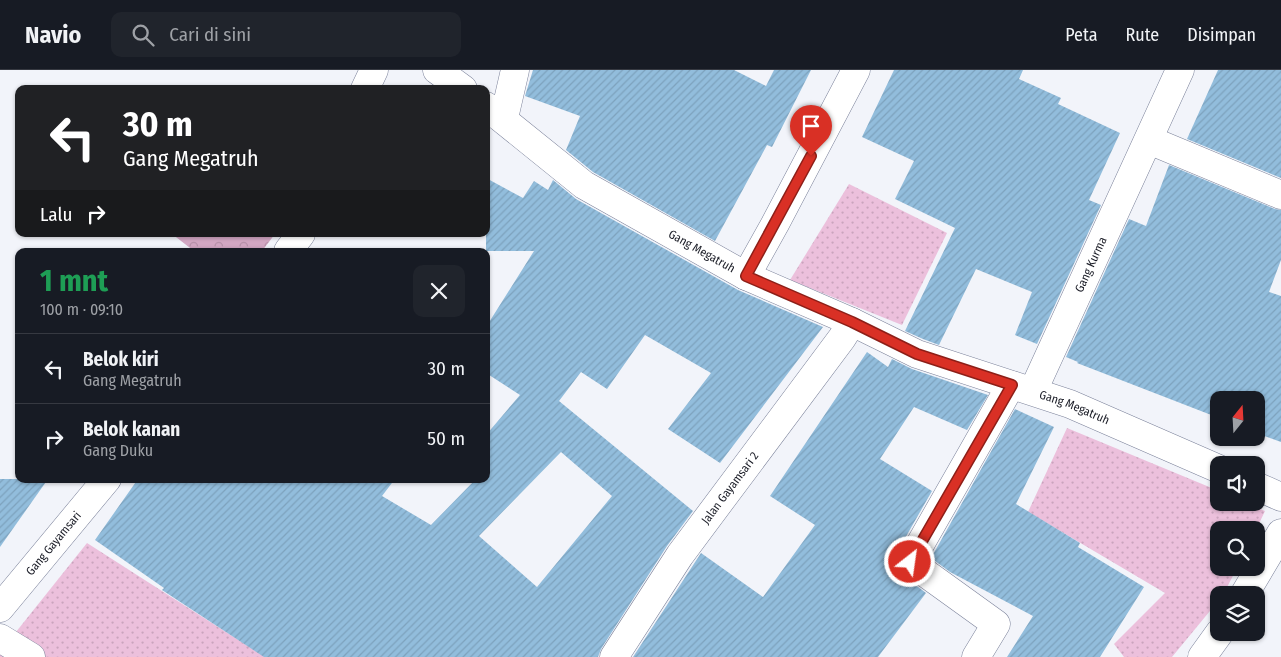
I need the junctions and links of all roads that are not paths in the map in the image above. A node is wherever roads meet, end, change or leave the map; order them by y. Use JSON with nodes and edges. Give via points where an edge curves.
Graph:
{"nodes":[{"id":1,"x":374,"y":70,"type":"edge"},
{"id":2,"x":437,"y":70,"type":"edge"},
{"id":3,"x":515,"y":70,"type":"edge"},
{"id":4,"x":856,"y":70,"type":"edge"},
{"id":5,"x":1180,"y":70,"type":"edge"},
{"id":6,"x":367,"y":85,"type":"edge"},
{"id":7,"x":458,"y":85,"type":"edge"},
{"id":8,"x":495,"y":112,"type":"edge"},
{"id":9,"x":1149,"y":140,"type":"junction"},
{"id":10,"x":1281,"y":195,"type":"edge"},
{"id":11,"x":299,"y":237,"type":"edge"},
{"id":12,"x":290,"y":248,"type":"edge"},
{"id":13,"x":746,"y":276,"type":"junction"},
{"id":14,"x":852,"y":322,"type":"junction"},
{"id":15,"x":1022,"y":388,"type":"junction"},
{"id":16,"x":1210,"y":465,"type":"edge"},
{"id":17,"x":104,"y":483,"type":"edge"},
{"id":18,"x":1265,"y":490,"type":"edge"},
{"id":19,"x":1281,"y":497,"type":"edge"},
{"id":20,"x":1281,"y":533,"type":"edge"},
{"id":21,"x":1249,"y":586,"type":"edge"},
{"id":22,"x":0,"y":608,"type":"edge"},
{"id":23,"x":0,"y":638,"type":"edge"},
{"id":24,"x":1214,"y":641,"type":"edge"},
{"id":25,"x":31,"y":657,"type":"edge"},
{"id":26,"x":614,"y":657,"type":"edge"},
{"id":27,"x":976,"y":657,"type":"edge"},
{"id":28,"x":1202,"y":657,"type":"edge"}],
"edges":[{"from":1,"to":6,"type":"street"},
{"from":2,"to":7,"type":"street"},
{"from":3,"to":8,"type":"street"},
{"from":4,"to":13,"type":"street"},
{"from":5,"to":9,"type":"street","name":"Gang Kurma"},
{"from":8,"to":13,"type":"street","name":"Gang Megatruh","via":[[584,185]]},
{"from":9,"to":10,"type":"street"},
{"from":9,"to":15,"type":"street","name":"Gang Kurma"},
{"from":11,"to":12,"type":"street"},
{"from":13,"to":14,"type":"street","name":"Gang Megatruh"},
{"from":14,"to":15,"type":"street","name":"Gang Megatruh","via":[[917,354]]},
{"from":14,"to":26,"type":"street","name":"Jalan Gayamsari 2","via":[[680,555]]},
{"from":15,"to":16,"type":"street","name":"Gang Megatruh","via":[[1070,404]]},
{"from":15,"to":27,"type":"street","name":"Gang Kurma","via":[[910,562],[996,624]]},
{"from":17,"to":22,"type":"street","name":"Gang Gayamsari"},
{"from":18,"to":19,"type":"street"},
{"from":20,"to":21,"type":"street"},
{"from":23,"to":25,"type":"street"},
{"from":24,"to":28,"type":"street"}]}
